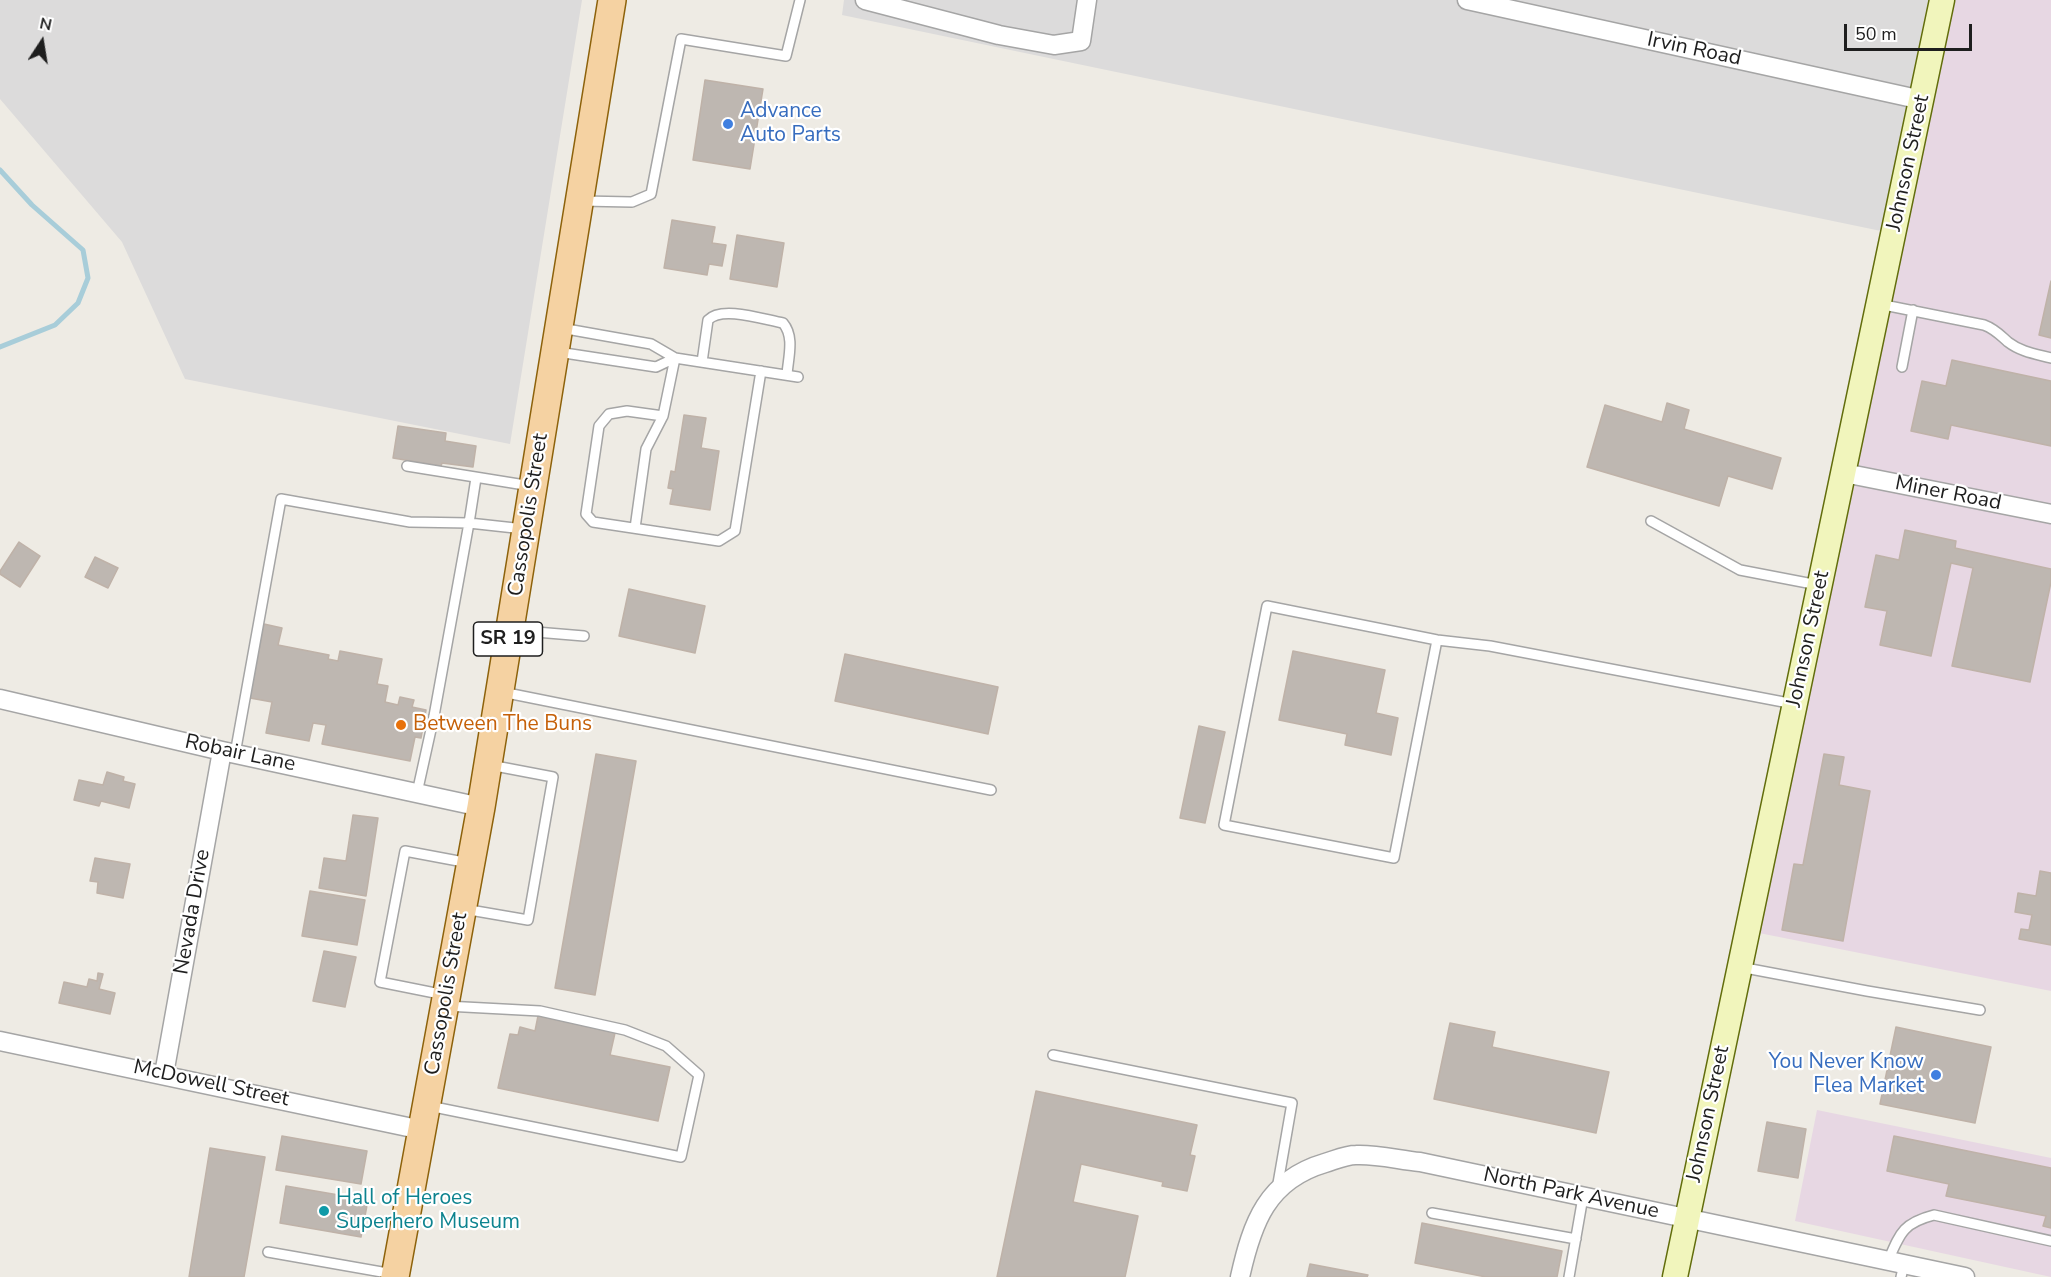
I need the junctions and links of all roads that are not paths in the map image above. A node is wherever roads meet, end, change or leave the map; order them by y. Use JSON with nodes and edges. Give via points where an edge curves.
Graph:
{"nodes":[{"id":1,"x":612,"y":0,"type":"edge"},
{"id":2,"x":800,"y":0,"type":"edge"},
{"id":3,"x":865,"y":0,"type":"edge"},
{"id":4,"x":1087,"y":0,"type":"edge"},
{"id":5,"x":1467,"y":0,"type":"edge"},
{"id":6,"x":1942,"y":0,"type":"edge"},
{"id":7,"x":927,"y":8,"type":"edge"},
{"id":8,"x":1922,"y":100,"type":"junction"},
{"id":9,"x":580,"y":201,"type":"junction"},
{"id":10,"x":1879,"y":304,"type":"junction"},
{"id":11,"x":1913,"y":310,"type":"junction"},
{"id":12,"x":557,"y":340,"type":"junction"},
{"id":13,"x":675,"y":358,"type":"junction"},
{"id":14,"x":2051,"y":358,"type":"edge"},
{"id":15,"x":702,"y":362,"type":"junction"},
{"id":16,"x":1902,"y":367,"type":"dead end"},
{"id":17,"x":761,"y":371,"type":"junction"},
{"id":18,"x":786,"y":375,"type":"junction"},
{"id":19,"x":798,"y":377,"type":"dead end"},
{"id":20,"x":663,"y":416,"type":"junction"},
{"id":21,"x":407,"y":466,"type":"dead end"},
{"id":22,"x":1844,"y":473,"type":"junction"},
{"id":23,"x":476,"y":478,"type":"junction"},
{"id":24,"x":533,"y":486,"type":"junction"},
{"id":25,"x":2051,"y":514,"type":"edge"},
{"id":26,"x":1651,"y":521,"type":"dead end"},
{"id":27,"x":469,"y":523,"type":"junction"},
{"id":28,"x":635,"y":528,"type":"junction"},
{"id":29,"x":526,"y":529,"type":"junction"},
{"id":30,"x":1821,"y":585,"type":"junction"},
{"id":31,"x":510,"y":630,"type":"junction"},
{"id":32,"x":584,"y":636,"type":"dead end"},
{"id":33,"x":1437,"y":640,"type":"junction"},
{"id":34,"x":500,"y":692,"type":"junction"},
{"id":35,"x":0,"y":699,"type":"edge"},
{"id":36,"x":1796,"y":704,"type":"junction"},
{"id":37,"x":228,"y":752,"type":"junction"},
{"id":38,"x":488,"y":765,"type":"junction"},
{"id":39,"x":991,"y":790,"type":"dead end"},
{"id":40,"x":417,"y":793,"type":"junction"},
{"id":41,"x":481,"y":807,"type":"junction"},
{"id":42,"x":471,"y":863,"type":"junction"},
{"id":43,"x":462,"y":909,"type":"junction"},
{"id":44,"x":1740,"y":967,"type":"junction"},
{"id":45,"x":446,"y":1000,"type":"junction"},
{"id":46,"x":1980,"y":1010,"type":"dead end"},
{"id":47,"x":0,"y":1041,"type":"edge"},
{"id":48,"x":1053,"y":1055,"type":"dead end"},
{"id":49,"x":164,"y":1074,"type":"junction"},
{"id":50,"x":425,"y":1118,"type":"junction"},
{"id":51,"x":1277,"y":1189,"type":"junction"},
{"id":52,"x":1584,"y":1197,"type":"junction"},
{"id":53,"x":1432,"y":1213,"type":"dead end"},
{"id":54,"x":1687,"y":1219,"type":"junction"},
{"id":55,"x":1576,"y":1239,"type":"junction"},
{"id":56,"x":2051,"y":1241,"type":"edge"},
{"id":57,"x":268,"y":1252,"type":"dead end"},
{"id":58,"x":1897,"y":1267,"type":"edge"},
{"id":59,"x":1934,"y":1274,"type":"edge"},
{"id":60,"x":395,"y":1276,"type":"edge"},
{"id":61,"x":1240,"y":1277,"type":"edge"},
{"id":62,"x":1569,"y":1277,"type":"edge"},
{"id":63,"x":1676,"y":1277,"type":"edge"},
{"id":64,"x":1965,"y":1277,"type":"edge"}],
"edges":[{"from":1,"to":9,"type":"main road","name":"Cassopolis Street","number":"SR 19"},
{"from":2,"to":9,"type":"lane","via":[[786,56],[681,39],[651,194],[632,202]]},
{"from":3,"to":7,"type":"street"},
{"from":4,"to":7,"type":"street","via":[[1081,41],[1054,45],[999,34]]},
{"from":5,"to":8,"type":"street","name":"Irvin Road"},
{"from":6,"to":8,"type":"street","name":"Johnson Street"},
{"from":8,"to":10,"type":"street","name":"Johnson Street"},
{"from":9,"to":12,"type":"main road","name":"Cassopolis Street","number":"SR 19"},
{"from":10,"to":11,"type":"lane"},
{"from":10,"to":22,"type":"street","name":"Johnson Street"},
{"from":11,"to":14,"type":"lane","via":[[1984,325],[2025,351]]},
{"from":11,"to":16,"type":"lane"},
{"from":12,"to":13,"type":"lane","via":[[651,344]]},
{"from":12,"to":13,"type":"lane","via":[[656,367]]},
{"from":12,"to":24,"type":"main road","name":"Cassopolis Street","number":"SR 19"},
{"from":13,"to":15,"type":"lane"},
{"from":13,"to":20,"type":"lane"},
{"from":15,"to":17,"type":"lane"},
{"from":15,"to":18,"type":"lane","via":[[708,320],[724,312],[783,323],[790,340]]},
{"from":17,"to":18,"type":"lane"},
{"from":17,"to":28,"type":"lane","via":[[735,531],[719,541]]},
{"from":18,"to":19,"type":"lane"},
{"from":20,"to":28,"type":"lane","via":[[646,449]]},
{"from":20,"to":28,"type":"lane","via":[[627,411],[609,414],[599,426],[586,514],[593,522]]},
{"from":21,"to":23,"type":"lane"},
{"from":22,"to":25,"type":"street","name":"Miner Road"},
{"from":22,"to":30,"type":"street","name":"Johnson Street"},
{"from":23,"to":24,"type":"lane"},
{"from":23,"to":27,"type":"lane"},
{"from":24,"to":29,"type":"main road","name":"Cassopolis Street","number":"SR 19"},
{"from":26,"to":30,"type":"lane","via":[[1740,570]]},
{"from":27,"to":29,"type":"lane"},
{"from":27,"to":37,"type":"lane","via":[[410,522],[281,499]]},
{"from":27,"to":40,"type":"lane"},
{"from":29,"to":31,"type":"main road","name":"Cassopolis Street","number":"SR 19"},
{"from":30,"to":36,"type":"street","name":"Johnson Street"},
{"from":31,"to":32,"type":"lane"},
{"from":31,"to":34,"type":"main road","name":"Cassopolis Street","number":"SR 19"},
{"from":33,"to":33,"type":"lane","via":[[1267,606],[1224,825],[1394,858]]},
{"from":33,"to":36,"type":"lane","via":[[1502,648]]},
{"from":34,"to":38,"type":"main road","name":"Cassopolis Street","number":"SR 19"},
{"from":34,"to":39,"type":"lane"},
{"from":35,"to":37,"type":"street","name":"Robair Lane"},
{"from":36,"to":44,"type":"street","name":"Johnson Street"},
{"from":37,"to":40,"type":"street","name":"Robair Lane"},
{"from":37,"to":49,"type":"street","name":"Nevada Drive"},
{"from":38,"to":41,"type":"main road","name":"Cassopolis Street","number":"SR 19"},
{"from":38,"to":43,"type":"lane","via":[[553,777],[532,898],[528,920]]},
{"from":40,"to":41,"type":"street","name":"Robair Lane"},
{"from":41,"to":42,"type":"main road","name":"Cassopolis Street","number":"SR 19"},
{"from":42,"to":43,"type":"main road","name":"Cassopolis Street","number":"SR 19"},
{"from":42,"to":45,"type":"lane","via":[[405,851],[380,982]]},
{"from":43,"to":45,"type":"main road","name":"Cassopolis Street","number":"SR 19"},
{"from":44,"to":46,"type":"lane"},
{"from":44,"to":54,"type":"street","name":"Johnson Street"},
{"from":45,"to":50,"type":"main road","name":"Cassopolis Street","number":"SR 19"},
{"from":45,"to":50,"type":"lane","via":[[540,1011],[625,1030],[666,1046],[699,1075],[681,1157]]},
{"from":47,"to":49,"type":"street","name":"McDowell Street"},
{"from":48,"to":51,"type":"lane","via":[[1292,1103]]},
{"from":49,"to":50,"type":"street","name":"McDowell Street"},
{"from":50,"to":60,"type":"main road","name":"Cassopolis Street","number":"SR 19"},
{"from":51,"to":52,"type":"street","name":"North Park Avenue","via":[[1311,1167],[1354,1154],[1420,1162]]},
{"from":51,"to":61,"type":"street","name":"North Park Avenue","via":[[1261,1211]]},
{"from":52,"to":54,"type":"street","name":"North Park Avenue"},
{"from":52,"to":55,"type":"lane"},
{"from":53,"to":55,"type":"lane"},
{"from":54,"to":58,"type":"street","name":"North Park Avenue"},
{"from":54,"to":63,"type":"street","name":"Johnson Street"},
{"from":55,"to":62,"type":"lane"},
{"from":56,"to":58,"type":"lane","via":[[1934,1215],[1906,1226],[1899,1234]]},
{"from":57,"to":60,"type":"lane"},
{"from":58,"to":59,"type":"street","name":"North Park Avenue"},
{"from":59,"to":64,"type":"street","name":"North Park Avenue"}]}
